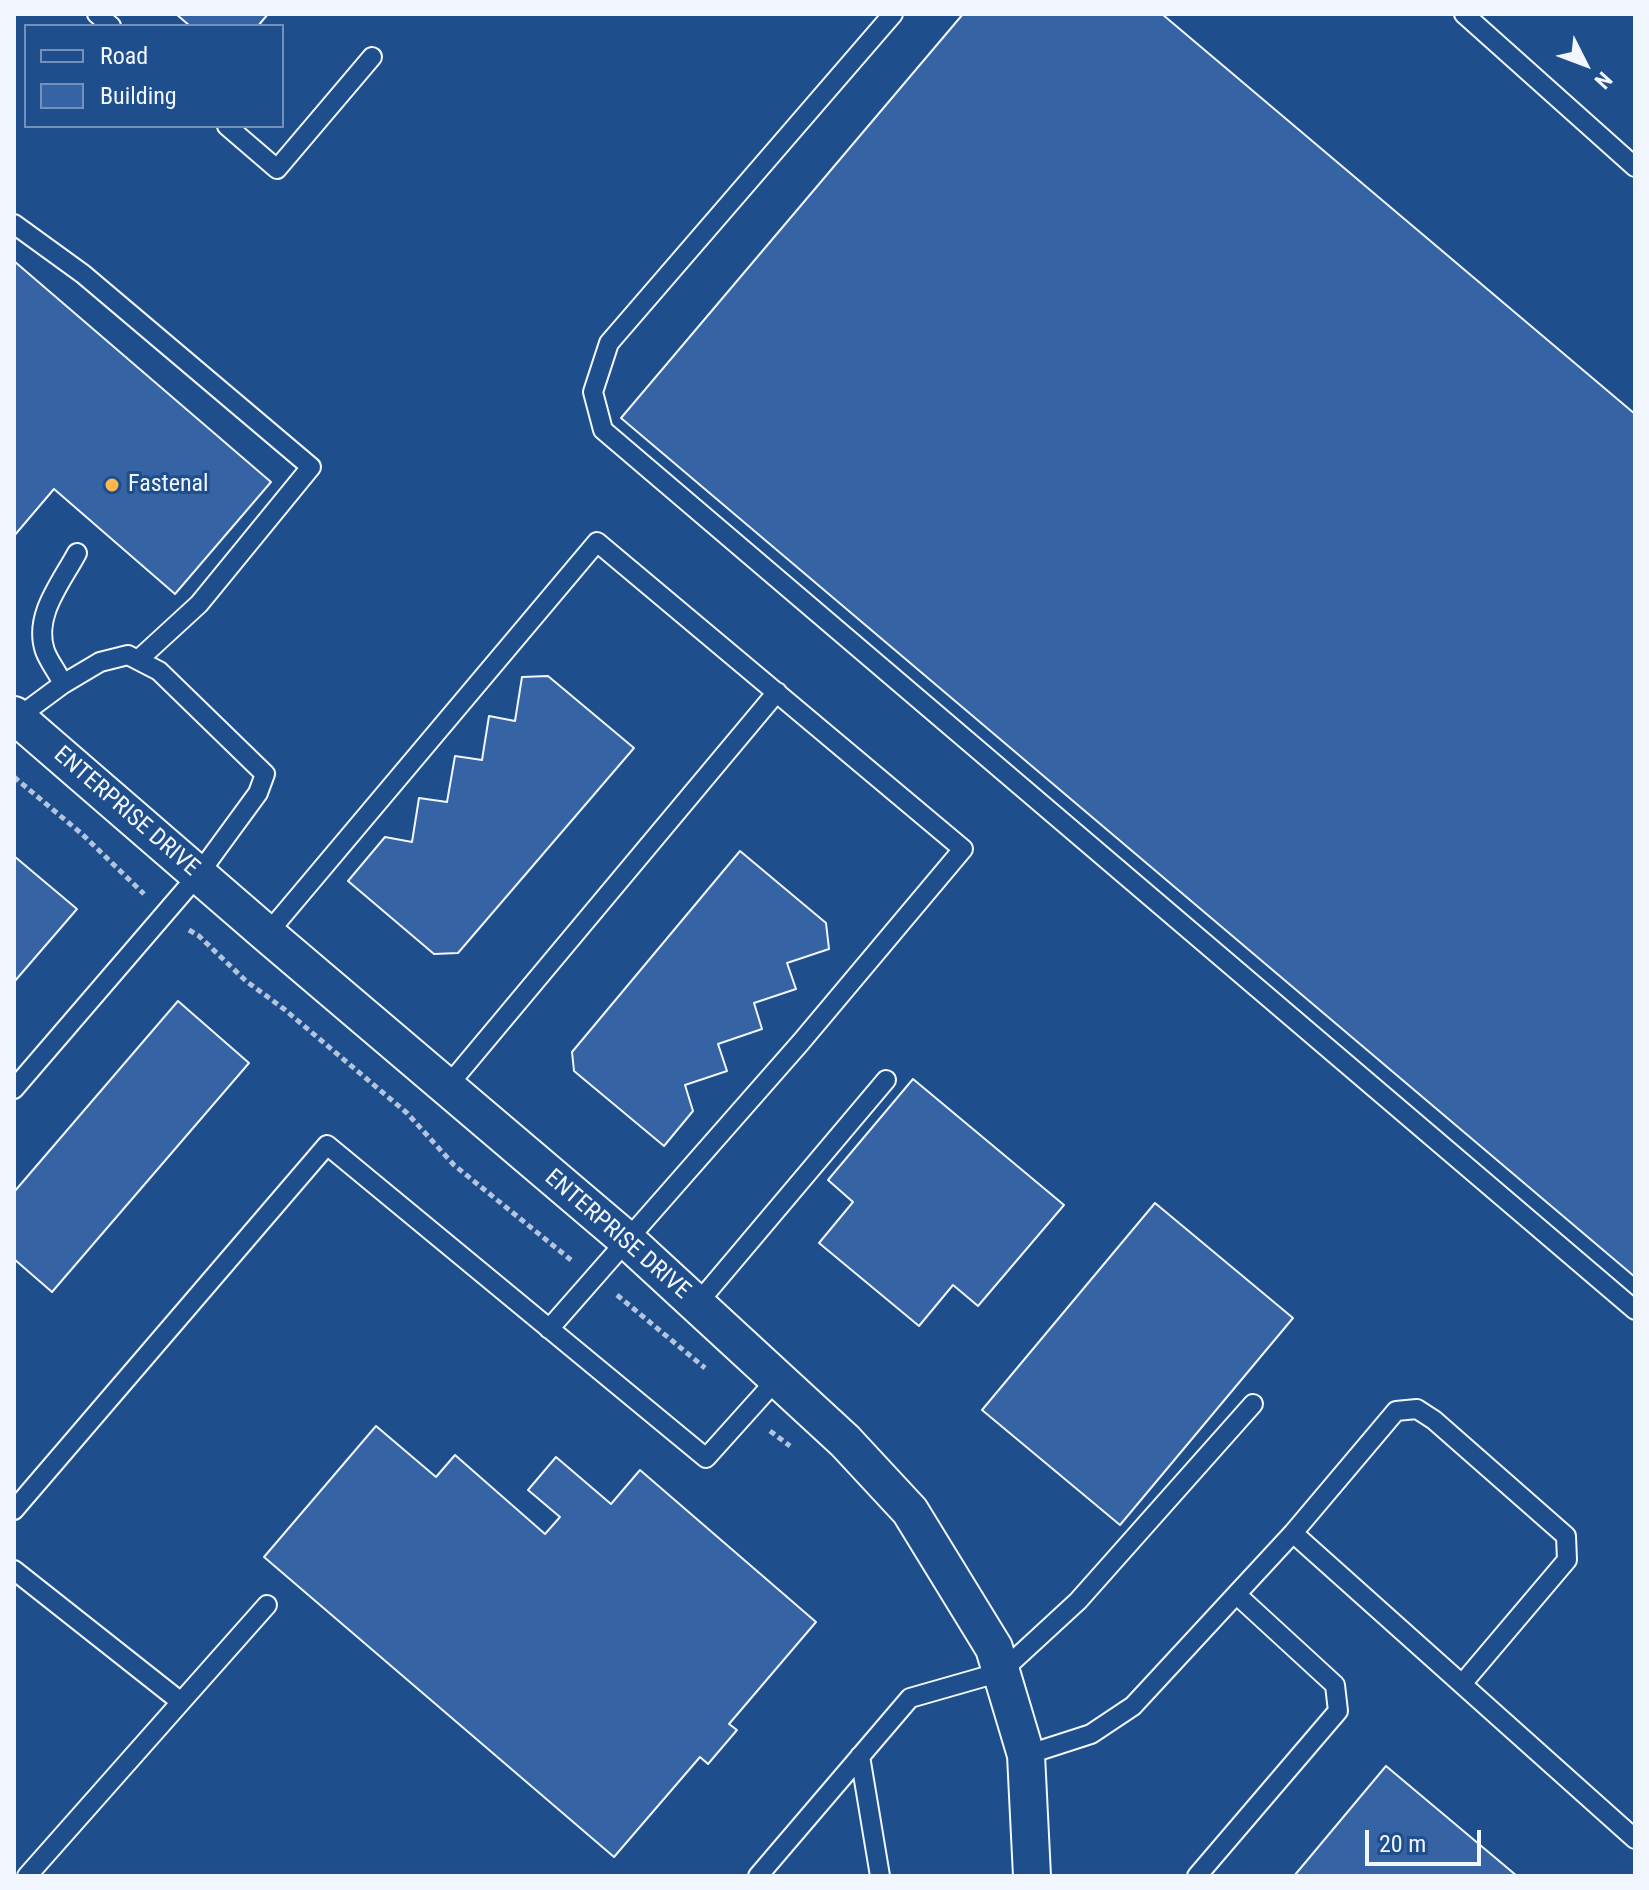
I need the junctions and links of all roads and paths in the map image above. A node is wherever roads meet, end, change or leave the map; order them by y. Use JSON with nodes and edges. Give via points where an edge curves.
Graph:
{"nodes":[{"id":1,"x":893,"y":14,"type":"edge"},
{"id":2,"x":1464,"y":14,"type":"edge"},
{"id":3,"x":372,"y":57,"type":"dead end"},
{"id":4,"x":229,"y":128,"type":"edge"},
{"id":5,"x":1635,"y":167,"type":"edge"},
{"id":6,"x":14,"y":224,"type":"edge"},
{"id":7,"x":77,"y":553,"type":"dead end"},
{"id":8,"x":138,"y":660,"type":"junction"},
{"id":9,"x":63,"y":684,"type":"junction"},
{"id":10,"x":777,"y":692,"type":"junction"},
{"id":11,"x":16,"y":716,"type":"edge"},
{"id":12,"x":198,"y":875,"type":"junction"},
{"id":13,"x":267,"y":934,"type":"junction"},
{"id":14,"x":886,"y":1080,"type":"dead end"},
{"id":15,"x":446,"y":1088,"type":"junction"},
{"id":16,"x":14,"y":1089,"type":"edge"},
{"id":17,"x":628,"y":1241,"type":"junction"},
{"id":18,"x":697,"y":1304,"type":"junction"},
{"id":19,"x":1635,"y":1310,"type":"edge"},
{"id":20,"x":549,"y":1329,"type":"junction"},
{"id":21,"x":777,"y":1379,"type":"junction"},
{"id":22,"x":1253,"y":1404,"type":"dead end"},
{"id":23,"x":14,"y":1510,"type":"edge"},
{"id":24,"x":1293,"y":1533,"type":"junction"},
{"id":25,"x":14,"y":1570,"type":"edge"},
{"id":26,"x":1237,"y":1595,"type":"junction"},
{"id":27,"x":267,"y":1605,"type":"dead end"},
{"id":28,"x":1001,"y":1672,"type":"junction"},
{"id":29,"x":1462,"y":1684,"type":"junction"},
{"id":30,"x":181,"y":1702,"type":"junction"},
{"id":31,"x":1026,"y":1755,"type":"junction"},
{"id":32,"x":860,"y":1756,"type":"junction"},
{"id":33,"x":1635,"y":1839,"type":"edge"},
{"id":34,"x":27,"y":1876,"type":"edge"},
{"id":35,"x":758,"y":1876,"type":"edge"},
{"id":36,"x":880,"y":1876,"type":"edge"},
{"id":37,"x":1032,"y":1876,"type":"edge"},
{"id":38,"x":1197,"y":1876,"type":"edge"}],
"edges":[{"from":1,"to":19,"type":"lane","via":[[609,343],[593,392],[603,430]]},
{"from":2,"to":5,"type":"lane"},
{"from":3,"to":4,"type":"lane","via":[[277,169]]},
{"from":6,"to":8,"type":"lane","via":[[83,274],[311,467],[199,604]]},
{"from":7,"to":9,"type":"lane","via":[[41,623],[45,651]]},
{"from":8,"to":9,"type":"lane","via":[[128,655],[100,662]]},
{"from":8,"to":12,"type":"lane","via":[[159,671],[265,774],[258,793]]},
{"from":9,"to":11,"type":"lane"},
{"from":10,"to":13,"type":"lane","via":[[597,542]]},
{"from":10,"to":15,"type":"lane"},
{"from":10,"to":17,"type":"lane","via":[[963,849]]},
{"from":11,"to":12,"type":"street","name":"ENTERPRISE DRIVE"},
{"from":12,"to":13,"type":"street","name":"ENTERPRISE DRIVE"},
{"from":12,"to":16,"type":"lane"},
{"from":13,"to":15,"type":"street","name":"ENTERPRISE DRIVE"},
{"from":14,"to":18,"type":"lane"},
{"from":15,"to":17,"type":"street","name":"ENTERPRISE DRIVE"},
{"from":17,"to":18,"type":"street","name":"ENTERPRISE DRIVE"},
{"from":17,"to":20,"type":"lane"},
{"from":18,"to":21,"type":"street","name":"ENTERPRISE DRIVE"},
{"from":20,"to":21,"type":"lane","via":[[706,1458]]},
{"from":20,"to":23,"type":"lane","via":[[327,1145]]},
{"from":21,"to":28,"type":"street","name":"ENTERPRISE DRIVE","via":[[910,1511],[994,1648]]},
{"from":22,"to":28,"type":"lane","via":[[1078,1601]]},
{"from":24,"to":26,"type":"lane"},
{"from":24,"to":29,"type":"lane"},
{"from":24,"to":29,"type":"lane","via":[[1396,1411],[1417,1409],[1566,1536],[1567,1560]]},
{"from":25,"to":30,"type":"lane"},
{"from":26,"to":31,"type":"lane","via":[[1133,1706],[1091,1734]]},
{"from":26,"to":38,"type":"lane","via":[[1335,1685],[1338,1711]]},
{"from":27,"to":30,"type":"lane"},
{"from":28,"to":31,"type":"street","name":"ENTERPRISE DRIVE"},
{"from":28,"to":32,"type":"lane","via":[[910,1698]]},
{"from":29,"to":33,"type":"lane"},
{"from":30,"to":34,"type":"lane"},
{"from":31,"to":37,"type":"street","name":"ENTERPRISE DRIVE"},
{"from":32,"to":35,"type":"lane"},
{"from":32,"to":36,"type":"lane"}]}
